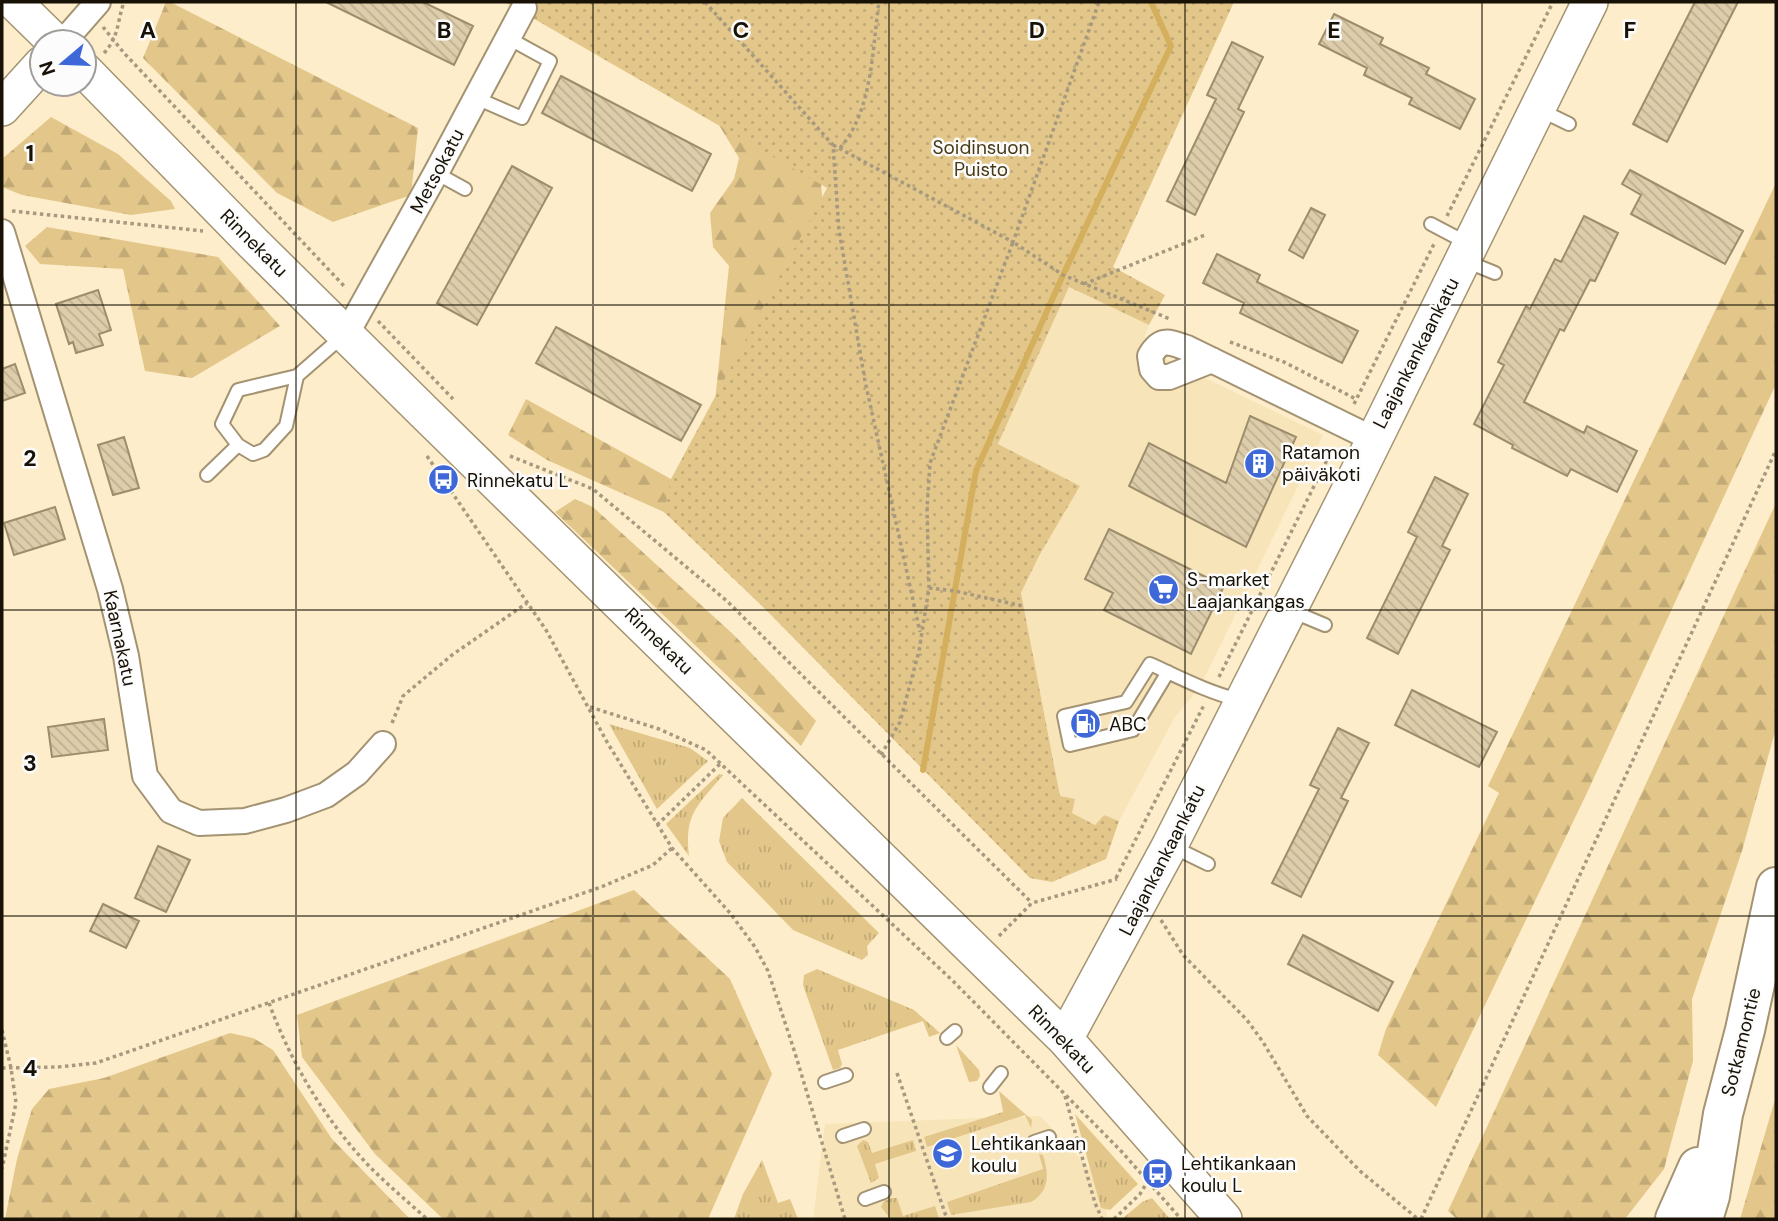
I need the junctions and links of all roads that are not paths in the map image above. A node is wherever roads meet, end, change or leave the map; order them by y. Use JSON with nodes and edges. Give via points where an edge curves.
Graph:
{"nodes":[{"id":1,"x":15,"y":2,"type":"edge"},
{"id":2,"x":1590,"y":2,"type":"edge"},
{"id":3,"x":94,"y":6,"type":"edge"},
{"id":4,"x":524,"y":8,"type":"dead end"},
{"id":5,"x":41,"y":28,"type":"edge"},
{"id":6,"x":75,"y":28,"type":"edge"},
{"id":7,"x":508,"y":38,"type":"junction"},
{"id":8,"x":28,"y":79,"type":"edge"},
{"id":9,"x":98,"y":84,"type":"edge"},
{"id":10,"x":476,"y":98,"type":"junction"},
{"id":11,"x":2,"y":108,"type":"edge"},
{"id":12,"x":1537,"y":109,"type":"junction"},
{"id":13,"x":1569,"y":124,"type":"dead end"},
{"id":14,"x":436,"y":173,"type":"junction"},
{"id":15,"x":465,"y":188,"type":"dead end"},
{"id":16,"x":1431,"y":224,"type":"dead end"},
{"id":17,"x":2,"y":232,"type":"edge"},
{"id":18,"x":1467,"y":252,"type":"junction"},
{"id":19,"x":1495,"y":273,"type":"dead end"},
{"id":20,"x":355,"y":320,"type":"junction"},
{"id":21,"x":1218,"y":350,"type":"road end"},
{"id":22,"x":297,"y":376,"type":"junction"},
{"id":23,"x":1379,"y":427,"type":"junction"},
{"id":24,"x":238,"y":445,"type":"junction"},
{"id":25,"x":207,"y":475,"type":"dead end"},
{"id":26,"x":1289,"y":610,"type":"junction"},
{"id":27,"x":1325,"y":625,"type":"dead end"},
{"id":28,"x":1168,"y":673,"type":"junction"},
{"id":29,"x":1242,"y":701,"type":"junction"},
{"id":30,"x":383,"y":744,"type":"road end"},
{"id":31,"x":1170,"y":845,"type":"junction"},
{"id":32,"x":1208,"y":864,"type":"dead end"},
{"id":33,"x":1776,"y":887,"type":"edge"},
{"id":34,"x":1065,"y":1039,"type":"junction"},
{"id":35,"x":1000,"y":1073,"type":"dead end"},
{"id":36,"x":846,"y":1075,"type":"dead end"},
{"id":37,"x":825,"y":1082,"type":"dead end"},
{"id":38,"x":990,"y":1087,"type":"dead end"},
{"id":39,"x":1723,"y":1114,"type":"junction"},
{"id":40,"x":864,"y":1129,"type":"dead end"},
{"id":41,"x":843,"y":1136,"type":"dead end"},
{"id":42,"x":1049,"y":1137,"type":"dead end"},
{"id":43,"x":1034,"y":1142,"type":"dead end"},
{"id":44,"x":884,"y":1192,"type":"dead end"},
{"id":45,"x":865,"y":1199,"type":"dead end"},
{"id":46,"x":1224,"y":1219,"type":"edge"},
{"id":47,"x":1675,"y":1219,"type":"edge"},
{"id":48,"x":1703,"y":1219,"type":"edge"}],
"edges":[{"from":1,"to":5,"type":"street"},
{"from":2,"to":12,"type":"street","name":"Laajankankaankatu"},
{"from":3,"to":6,"type":"street"},
{"from":4,"to":7,"type":"street","name":"Metsokatu"},
{"from":7,"to":10,"type":"street","name":"Metsokatu"},
{"from":7,"to":10,"type":"lane","via":[[550,61],[522,118]]},
{"from":8,"to":11,"type":"street"},
{"from":9,"to":20,"type":"street","name":"Rinnekatu","via":[[252,242]]},
{"from":10,"to":14,"type":"street","name":"Metsokatu"},
{"from":12,"to":13,"type":"lane"},
{"from":12,"to":18,"type":"street","name":"Laajankankaankatu"},
{"from":14,"to":15,"type":"lane"},
{"from":14,"to":20,"type":"street","name":"Metsokatu"},
{"from":16,"to":18,"type":"lane"},
{"from":17,"to":30,"type":"street","name":"Kaarnakatu","via":[[110,589],[145,776],[171,811],[199,823],[245,821],[286,810],[326,795],[357,773]]},
{"from":18,"to":19,"type":"lane"},
{"from":18,"to":23,"type":"street","name":"Laajankankaankatu"},
{"from":20,"to":22,"type":"lane"},
{"from":20,"to":34,"type":"street","name":"Rinnekatu","via":[[424,412]]},
{"from":21,"to":23,"type":"street"},
{"from":22,"to":24,"type":"lane","via":[[286,426],[264,450],[253,454]]},
{"from":22,"to":24,"type":"lane","via":[[238,390],[222,424]]},
{"from":23,"to":26,"type":"street","name":"Laajankankaankatu"},
{"from":24,"to":25,"type":"lane"},
{"from":26,"to":27,"type":"lane"},
{"from":26,"to":29,"type":"street","name":"Laajankankaankatu"},
{"from":28,"to":28,"type":"lane","via":[[1150,664],[1126,702],[1064,716],[1070,745],[1133,730]]},
{"from":28,"to":29,"type":"lane","via":[[1210,693]]},
{"from":29,"to":31,"type":"street","name":"Laajankankaankatu"},
{"from":31,"to":32,"type":"lane"},
{"from":31,"to":34,"type":"street","name":"Laajankankaankatu"},
{"from":33,"to":39,"type":"highway","name":"Sotkamontie"},
{"from":34,"to":46,"type":"street","name":"Rinnekatu"},
{"from":35,"to":38,"type":"lane"},
{"from":36,"to":37,"type":"lane"},
{"from":39,"to":47,"type":"highway","name":"Sotkamontie"},
{"from":39,"to":48,"type":"highway","name":"Sotkamontie"},
{"from":40,"to":41,"type":"lane"},
{"from":42,"to":43,"type":"lane"},
{"from":44,"to":45,"type":"lane"}]}
